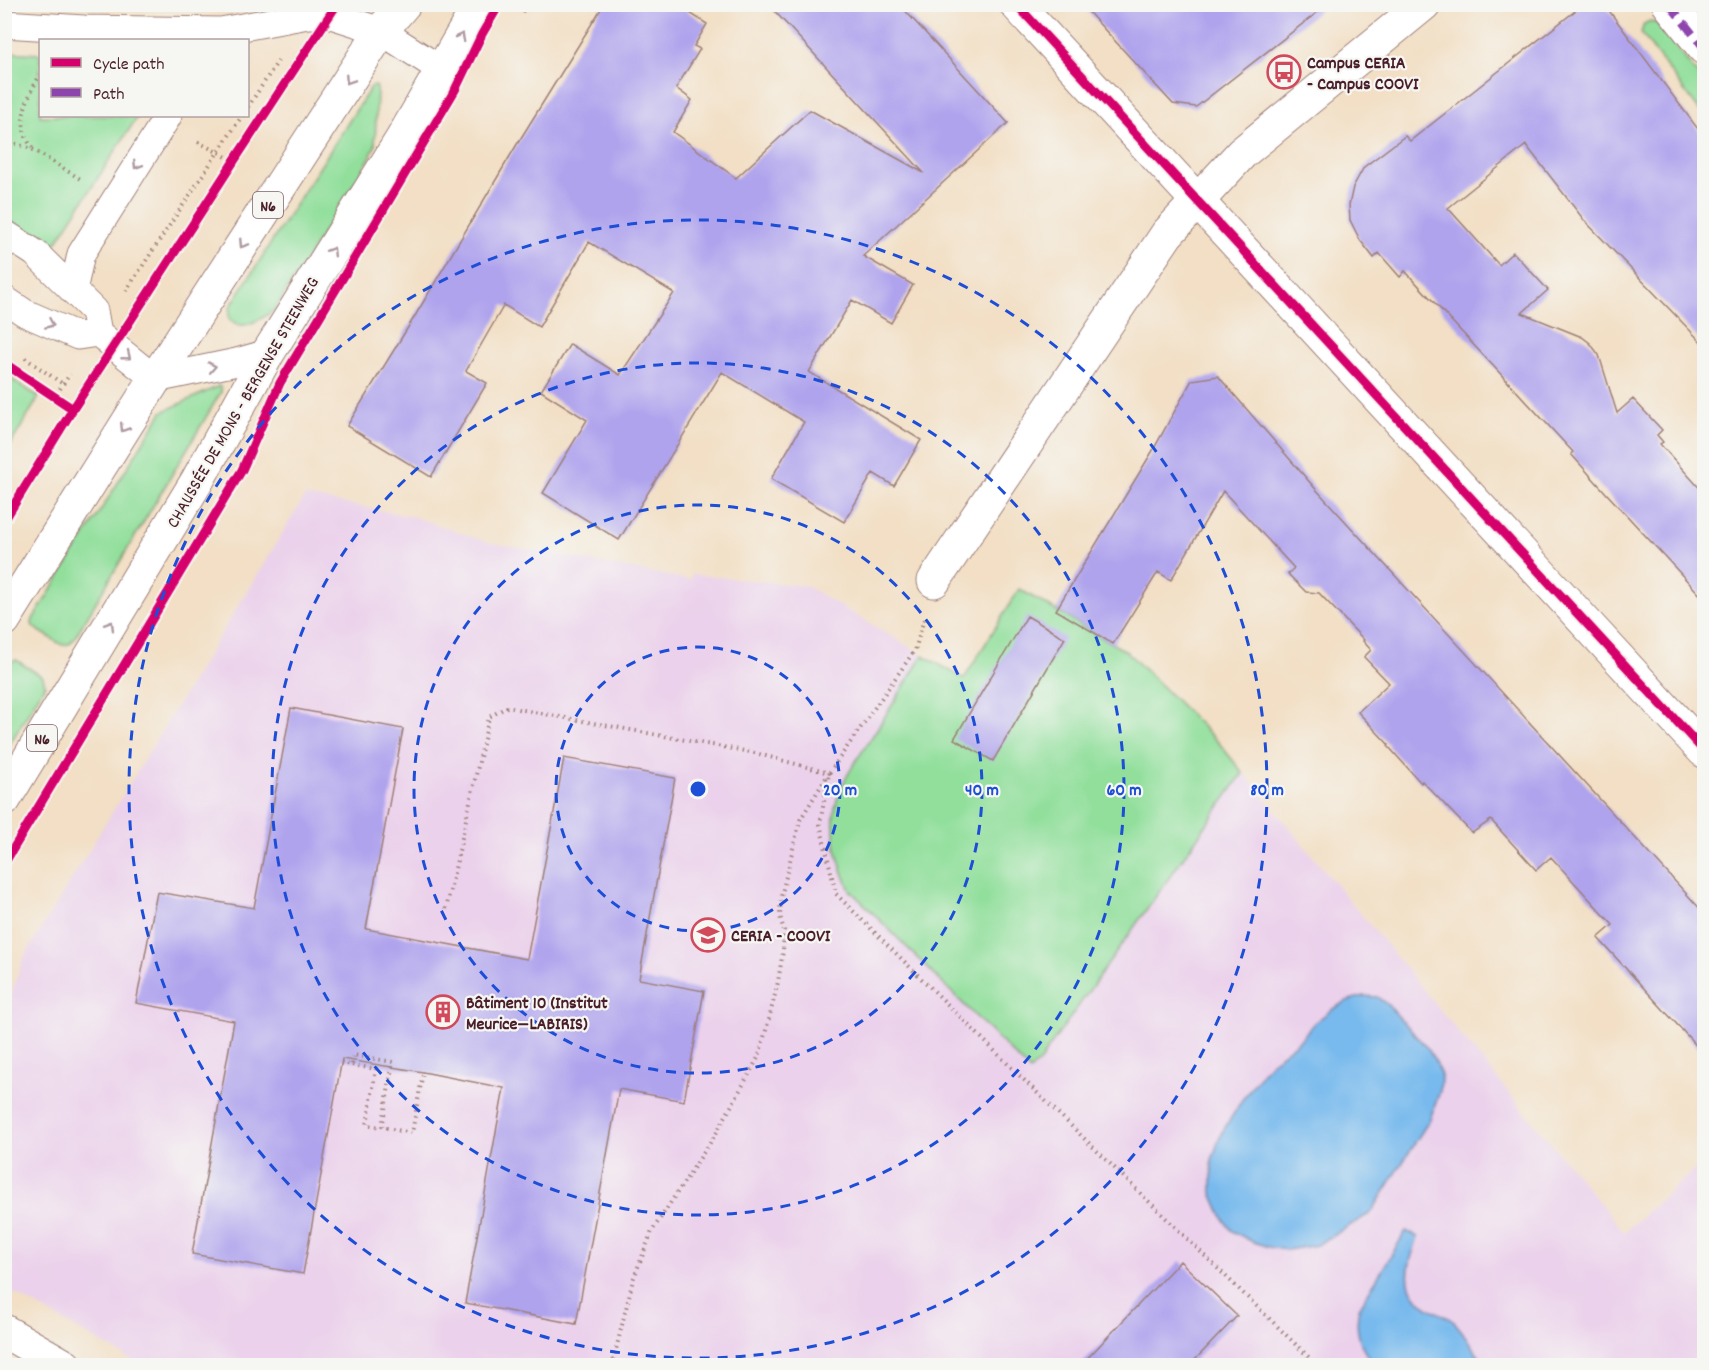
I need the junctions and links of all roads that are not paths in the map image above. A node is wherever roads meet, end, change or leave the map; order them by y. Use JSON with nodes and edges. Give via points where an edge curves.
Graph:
{"nodes":[{"id":1,"x":404,"y":4,"type":"edge"},
{"id":2,"x":480,"y":4,"type":"edge"},
{"id":3,"x":1016,"y":4,"type":"edge"},
{"id":4,"x":1424,"y":4,"type":"edge"},
{"id":5,"x":1670,"y":4,"type":"edge"},
{"id":6,"x":4,"y":24,"type":"edge"},
{"id":7,"x":381,"y":31,"type":"junction"},
{"id":8,"x":218,"y":36,"type":"edge"},
{"id":9,"x":1704,"y":48,"type":"edge"},
{"id":10,"x":443,"y":71,"type":"junction"},
{"id":11,"x":167,"y":117,"type":"edge"},
{"id":12,"x":1198,"y":201,"type":"junction"},
{"id":13,"x":4,"y":233,"type":"edge"},
{"id":14,"x":73,"y":291,"type":"junction"},
{"id":15,"x":4,"y":299,"type":"edge"},
{"id":16,"x":98,"y":333,"type":"junction"},
{"id":17,"x":268,"y":354,"type":"junction"},
{"id":18,"x":155,"y":379,"type":"junction"},
{"id":19,"x":934,"y":581,"type":"dead end"},
{"id":20,"x":4,"y":620,"type":"edge"},
{"id":21,"x":1704,"y":752,"type":"edge"},
{"id":22,"x":4,"y":800,"type":"edge"},
{"id":23,"x":4,"y":1331,"type":"edge"},
{"id":24,"x":66,"y":1365,"type":"edge"}],
"edges":[{"from":1,"to":7,"type":"street","number":"N6"},
{"from":10,"to":2,"type":"street","name":"CHAUSSÉE DE MONS - BERGENSE STEENWEG","number":"N6","one_way":true},
{"from":3,"to":12,"type":"street"},
{"from":4,"to":12,"type":"street","via":[[1242,153]]},
{"from":5,"to":9,"type":"street"},
{"from":6,"to":8,"type":"lane"},
{"from":7,"to":8,"type":"lane","via":[[331,15],[308,15]]},
{"from":7,"to":10,"type":"lane"},
{"from":7,"to":18,"type":"street","number":"N6","one_way":true},
{"from":17,"to":10,"type":"street","name":"CHAUSSÉE DE MONS - BERGENSE STEENWEG","number":"N6","one_way":true},
{"from":11,"to":14,"type":"lane","one_way":true,"via":[[81,254]]},
{"from":12,"to":19,"type":"street","via":[[1167,234]]},
{"from":12,"to":21,"type":"street"},
{"from":13,"to":14,"type":"lane","via":[[35,253]]},
{"from":14,"to":16,"type":"lane","via":[[94,311]]},
{"from":15,"to":16,"type":"lane","one_way":true,"via":[[25,313],[78,336]]},
{"from":16,"to":18,"type":"lane","one_way":true},
{"from":18,"to":17,"type":"lane","one_way":true},
{"from":22,"to":17,"type":"street","name":"CHAUSSÉE DE MONS - BERGENSE STEENWEG","number":"N6","one_way":true,"via":[[197,481]]},
{"from":18,"to":20,"type":"street","number":"N6","one_way":true},
{"from":23,"to":24,"type":"street"}]}
